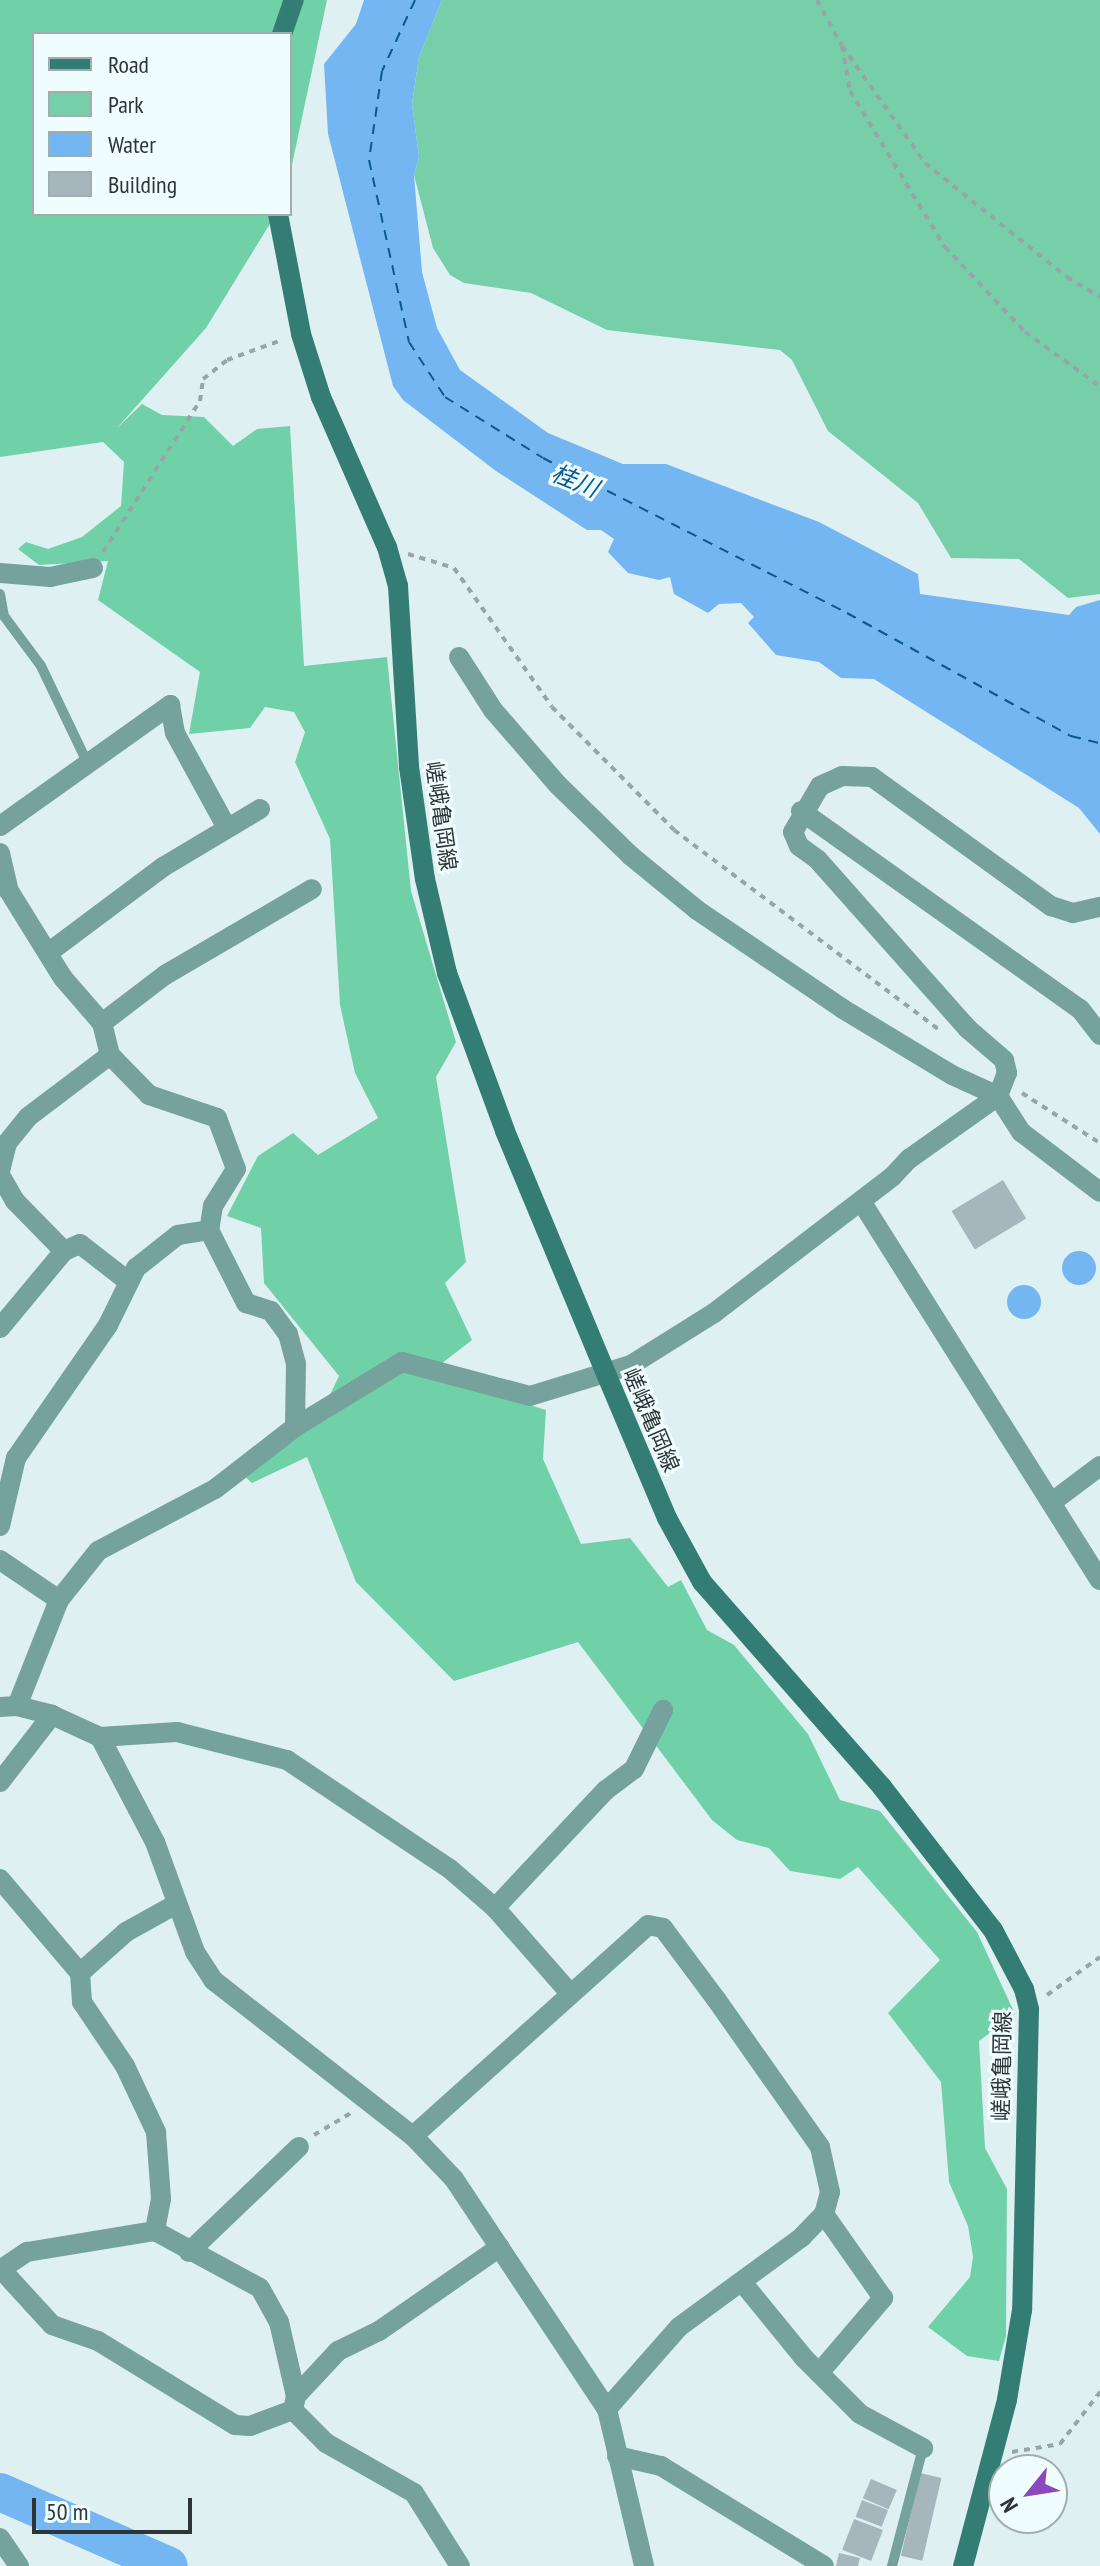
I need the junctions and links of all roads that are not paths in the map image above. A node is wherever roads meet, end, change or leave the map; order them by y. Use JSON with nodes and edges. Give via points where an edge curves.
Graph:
{"nodes":[{"id":1,"x":294,"y":0,"type":"edge"},
{"id":2,"x":283,"y":32,"type":"edge"},
{"id":3,"x":278,"y":216,"type":"edge"},
{"id":4,"x":93,"y":568,"type":"road end"},
{"id":5,"x":0,"y":581,"type":"edge"},
{"id":6,"x":459,"y":657,"type":"dead end"},
{"id":7,"x":88,"y":764,"type":"junction"},
{"id":8,"x":260,"y":809,"type":"dead end"},
{"id":9,"x":801,"y":811,"type":"junction"},
{"id":10,"x":0,"y":826,"type":"edge"},
{"id":11,"x":227,"y":828,"type":"junction"},
{"id":12,"x":0,"y":853,"type":"edge"},
{"id":13,"x":312,"y":889,"type":"dead end"},
{"id":14,"x":1100,"y":907,"type":"edge"},
{"id":15,"x":48,"y":953,"type":"junction"},
{"id":16,"x":102,"y":1023,"type":"junction"},
{"id":17,"x":1100,"y":1035,"type":"edge"},
{"id":18,"x":110,"y":1055,"type":"junction"},
{"id":19,"x":998,"y":1096,"type":"junction"},
{"id":20,"x":3,"y":1144,"type":"edge"},
{"id":21,"x":0,"y":1173,"type":"edge"},
{"id":22,"x":1100,"y":1192,"type":"edge"},
{"id":23,"x":861,"y":1201,"type":"junction"},
{"id":24,"x":209,"y":1230,"type":"junction"},
{"id":25,"x":64,"y":1251,"type":"junction"},
{"id":26,"x":129,"y":1282,"type":"junction"},
{"id":27,"x":0,"y":1328,"type":"edge"},
{"id":28,"x":607,"y":1376,"type":"junction"},
{"id":29,"x":295,"y":1427,"type":"junction"},
{"id":30,"x":1100,"y":1466,"type":"edge"},
{"id":31,"x":1052,"y":1502,"type":"junction"},
{"id":32,"x":0,"y":1526,"type":"edge"},
{"id":33,"x":0,"y":1560,"type":"edge"},
{"id":34,"x":1100,"y":1580,"type":"edge"},
{"id":35,"x":59,"y":1600,"type":"junction"},
{"id":36,"x":9,"y":1706,"type":"edge"},
{"id":37,"x":663,"y":1710,"type":"dead end"},
{"id":38,"x":52,"y":1715,"type":"junction"},
{"id":39,"x":100,"y":1737,"type":"junction"},
{"id":40,"x":0,"y":1782,"type":"edge"},
{"id":41,"x":0,"y":1879,"type":"edge"},
{"id":42,"x":176,"y":1904,"type":"junction"},
{"id":43,"x":495,"y":1908,"type":"junction"},
{"id":44,"x":80,"y":1973,"type":"junction"},
{"id":45,"x":569,"y":1992,"type":"junction"},
{"id":46,"x":413,"y":2136,"type":"junction"},
{"id":47,"x":299,"y":2147,"type":"road end"},
{"id":48,"x":824,"y":2214,"type":"junction"},
{"id":49,"x":155,"y":2231,"type":"junction"},
{"id":50,"x":500,"y":2247,"type":"junction"},
{"id":51,"x":189,"y":2252,"type":"junction"},
{"id":52,"x":2,"y":2268,"type":"edge"},
{"id":53,"x":742,"y":2282,"type":"junction"},
{"id":54,"x":819,"y":2373,"type":"junction"},
{"id":55,"x":294,"y":2403,"type":"junction"},
{"id":56,"x":607,"y":2409,"type":"junction"},
{"id":57,"x":923,"y":2448,"type":"joint"},
{"id":58,"x":617,"y":2456,"type":"junction"},
{"id":59,"x":0,"y":2538,"type":"edge"},
{"id":60,"x":19,"y":2566,"type":"edge"},
{"id":61,"x":460,"y":2566,"type":"edge"},
{"id":62,"x":644,"y":2566,"type":"edge"},
{"id":63,"x":824,"y":2566,"type":"edge"},
{"id":64,"x":892,"y":2566,"type":"edge"},
{"id":65,"x":963,"y":2566,"type":"edge"}],
"edges":[{"from":1,"to":2,"type":"main road"},
{"from":3,"to":28,"type":"main road","name":"嵯峨亀岡線","via":[[301,334],[336,441],[387,547],[398,586],[409,767],[447,973],[505,1131]]},
{"from":4,"to":5,"type":"street"},
{"from":5,"to":7,"type":"lane","via":[[4,616],[41,666]]},
{"from":6,"to":19,"type":"street","via":[[493,710],[558,785],[664,883],[843,1009],[952,1075]]},
{"from":7,"to":10,"type":"street"},
{"from":7,"to":11,"type":"street","via":[[170,705],[175,733]]},
{"from":8,"to":11,"type":"street"},
{"from":9,"to":14,"type":"street","via":[[830,781],[856,774],[872,777],[1051,906],[1073,913]]},
{"from":9,"to":17,"type":"street","via":[[1080,1009]]},
{"from":9,"to":19,"type":"street","via":[[793,832],[799,846],[817,859],[968,1029],[1004,1060],[1007,1073]]},
{"from":11,"to":15,"type":"street","via":[[163,867]]},
{"from":12,"to":15,"type":"street","via":[[9,891]]},
{"from":13,"to":16,"type":"street","via":[[165,975]]},
{"from":15,"to":16,"type":"street"},
{"from":16,"to":18,"type":"street"},
{"from":18,"to":20,"type":"street","via":[[28,1117]]},
{"from":18,"to":24,"type":"street","via":[[149,1095],[217,1118],[236,1169],[213,1206]]},
{"from":19,"to":22,"type":"street","via":[[1021,1132]]},
{"from":19,"to":23,"type":"street","via":[[909,1159]]},
{"from":20,"to":21,"type":"street"},
{"from":21,"to":25,"type":"street","via":[[15,1201]]},
{"from":23,"to":28,"type":"street","via":[[714,1313]]},
{"from":23,"to":31,"type":"street"},
{"from":24,"to":26,"type":"street","via":[[178,1235],[156,1248]]},
{"from":24,"to":29,"type":"street","via":[[246,1303],[271,1311],[288,1334],[296,1363]]},
{"from":25,"to":26,"type":"street","via":[[80,1244]]},
{"from":25,"to":27,"type":"street"},
{"from":26,"to":32,"type":"street","via":[[108,1325],[16,1458]]},
{"from":28,"to":29,"type":"street","via":[[530,1396],[402,1362]]},
{"from":28,"to":65,"type":"main road","name":"嵯峨亀岡線","via":[[667,1518],[702,1582],[882,1787],[993,1930],[1029,2009],[1022,2310],[994,2454]]},
{"from":29,"to":35,"type":"street","via":[[215,1489],[98,1551]]},
{"from":30,"to":31,"type":"street"},
{"from":31,"to":34,"type":"street"},
{"from":33,"to":35,"type":"street"},
{"from":35,"to":36,"type":"street"},
{"from":36,"to":38,"type":"street"},
{"from":37,"to":43,"type":"street","via":[[634,1769],[606,1790]]},
{"from":38,"to":39,"type":"street"},
{"from":38,"to":40,"type":"street"},
{"from":39,"to":42,"type":"street","via":[[155,1842]]},
{"from":39,"to":43,"type":"street","via":[[177,1732],[287,1760],[413,1842]]},
{"from":41,"to":44,"type":"street"},
{"from":42,"to":44,"type":"street","via":[[126,1932]]},
{"from":42,"to":46,"type":"street","via":[[213,1980]]},
{"from":43,"to":45,"type":"street"},
{"from":44,"to":49,"type":"street","via":[[82,2002],[125,2066],[156,2132],[161,2199]]},
{"from":45,"to":46,"type":"street"},
{"from":45,"to":48,"type":"street","via":[[648,1925],[663,1928],[820,2147],[830,2192]]},
{"from":46,"to":50,"type":"street","via":[[454,2179]]},
{"from":47,"to":51,"type":"street"},
{"from":48,"to":53,"type":"street"},
{"from":48,"to":54,"type":"street","via":[[883,2298]]},
{"from":49,"to":51,"type":"street"},
{"from":49,"to":52,"type":"street","via":[[27,2252]]},
{"from":50,"to":55,"type":"street","via":[[379,2331],[338,2351]]},
{"from":50,"to":56,"type":"street"},
{"from":51,"to":55,"type":"street","via":[[260,2288],[279,2322]]},
{"from":52,"to":55,"type":"street","via":[[52,2325],[98,2341],[235,2425],[250,2426]]},
{"from":53,"to":54,"type":"street"},
{"from":53,"to":56,"type":"street","via":[[679,2327]]},
{"from":54,"to":57,"type":"street","via":[[860,2414]]},
{"from":55,"to":61,"type":"street","via":[[326,2443],[414,2493]]},
{"from":56,"to":58,"type":"street"},
{"from":57,"to":64,"type":"lane"},
{"from":58,"to":62,"type":"street"},
{"from":58,"to":63,"type":"street","via":[[661,2466]]},
{"from":59,"to":60,"type":"street"}]}
